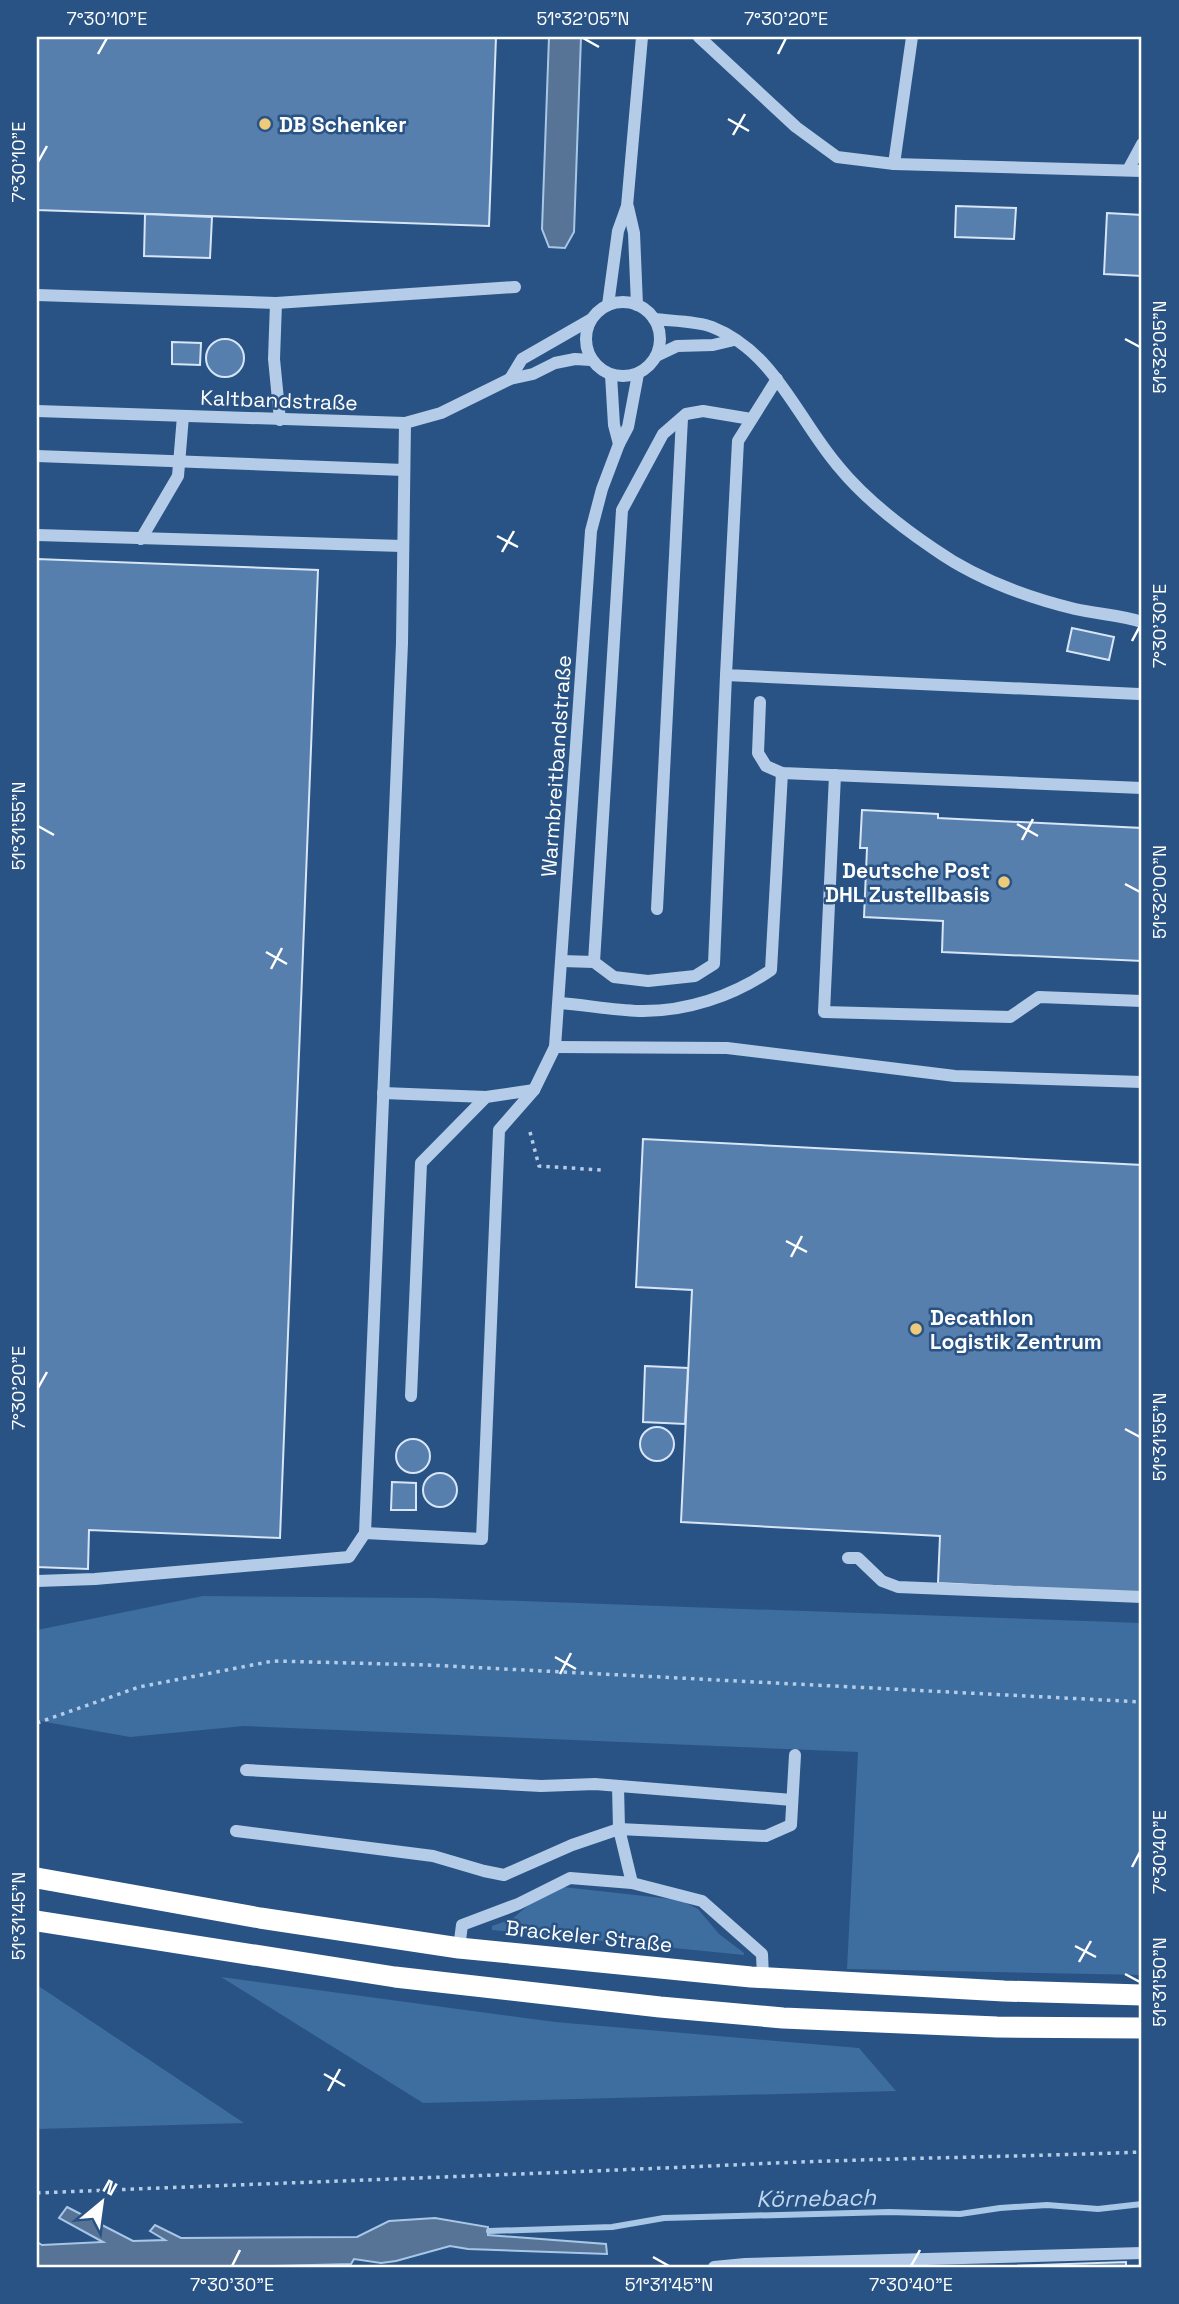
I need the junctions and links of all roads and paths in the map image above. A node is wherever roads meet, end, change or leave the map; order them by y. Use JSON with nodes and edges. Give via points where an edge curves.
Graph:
{"nodes":[{"id":1,"x":642,"y":37,"type":"edge"},
{"id":2,"x":699,"y":37,"type":"edge"},
{"id":3,"x":912,"y":37,"type":"edge"},
{"id":4,"x":1142,"y":145,"type":"edge"},
{"id":5,"x":894,"y":164,"type":"junction"},
{"id":6,"x":1128,"y":170,"type":"junction"},
{"id":7,"x":1142,"y":171,"type":"edge"},
{"id":8,"x":627,"y":206,"type":"junction"},
{"id":9,"x":515,"y":287,"type":"dead end"},
{"id":10,"x":37,"y":295,"type":"edge"},
{"id":11,"x":276,"y":303,"type":"junction"},
{"id":12,"x":608,"y":305,"type":"junction"},
{"id":13,"x":637,"y":305,"type":"junction"},
{"id":14,"x":654,"y":319,"type":"junction"},
{"id":15,"x":590,"y":320,"type":"junction"},
{"id":16,"x":734,"y":340,"type":"junction"},
{"id":17,"x":656,"y":356,"type":"junction"},
{"id":18,"x":591,"y":360,"type":"junction"},
{"id":19,"x":638,"y":374,"type":"junction"},
{"id":20,"x":611,"y":375,"type":"junction"},
{"id":21,"x":510,"y":379,"type":"junction"},
{"id":22,"x":777,"y":379,"type":"junction"},
{"id":23,"x":37,"y":411,"type":"edge"},
{"id":24,"x":183,"y":416,"type":"junction"},
{"id":25,"x":682,"y":418,"type":"junction"},
{"id":26,"x":751,"y":419,"type":"junction"},
{"id":27,"x":280,"y":420,"type":"junction"},
{"id":28,"x":405,"y":423,"type":"junction"},
{"id":29,"x":619,"y":444,"type":"junction"},
{"id":30,"x":37,"y":456,"type":"edge"},
{"id":31,"x":179,"y":462,"type":"junction"},
{"id":32,"x":404,"y":470,"type":"junction"},
{"id":33,"x":37,"y":535,"type":"edge"},
{"id":34,"x":141,"y":538,"type":"junction"},
{"id":35,"x":402,"y":546,"type":"junction"},
{"id":36,"x":1142,"y":622,"type":"edge"},
{"id":37,"x":726,"y":675,"type":"junction"},
{"id":38,"x":1142,"y":692,"type":"edge"},
{"id":39,"x":760,"y":702,"type":"dead end"},
{"id":40,"x":782,"y":773,"type":"junction"},
{"id":41,"x":835,"y":775,"type":"junction"},
{"id":42,"x":1142,"y":788,"type":"edge"},
{"id":43,"x":657,"y":909,"type":"dead end"},
{"id":44,"x":562,"y":961,"type":"junction"},
{"id":45,"x":594,"y":962,"type":"junction"},
{"id":46,"x":1142,"y":1001,"type":"edge"},
{"id":47,"x":559,"y":1003,"type":"junction"},
{"id":48,"x":555,"y":1047,"type":"junction"},
{"id":49,"x":1142,"y":1082,"type":"edge"},
{"id":50,"x":534,"y":1090,"type":"junction"},
{"id":51,"x":383,"y":1093,"type":"junction"},
{"id":52,"x":486,"y":1097,"type":"junction"},
{"id":53,"x":530,"y":1132,"type":"dead end"},
{"id":54,"x":601,"y":1170,"type":"dead end"},
{"id":55,"x":411,"y":1396,"type":"dead end"},
{"id":56,"x":365,"y":1533,"type":"junction"},
{"id":57,"x":848,"y":1558,"type":"dead end"},
{"id":58,"x":37,"y":1581,"type":"edge"},
{"id":59,"x":1142,"y":1597,"type":"edge"},
{"id":60,"x":1142,"y":1702,"type":"edge"},
{"id":61,"x":37,"y":1723,"type":"edge"},
{"id":62,"x":794,"y":1755,"type":"dead end"},
{"id":63,"x":246,"y":1770,"type":"dead end"},
{"id":64,"x":618,"y":1786,"type":"junction"},
{"id":65,"x":792,"y":1800,"type":"junction"},
{"id":66,"x":619,"y":1829,"type":"junction"},
{"id":67,"x":236,"y":1831,"type":"dead end"},
{"id":68,"x":37,"y":1878,"type":"edge"},
{"id":69,"x":632,"y":1883,"type":"junction"},
{"id":70,"x":37,"y":1921,"type":"edge"},
{"id":71,"x":459,"y":1948,"type":"junction"},
{"id":72,"x":763,"y":1977,"type":"junction"},
{"id":73,"x":1142,"y":1995,"type":"edge"},
{"id":74,"x":1142,"y":2028,"type":"edge"},
{"id":75,"x":1142,"y":2152,"type":"edge"},
{"id":76,"x":37,"y":2193,"type":"edge"},
{"id":77,"x":1142,"y":2253,"type":"edge"},
{"id":78,"x":714,"y":2267,"type":"edge"}],
"edges":[{"from":1,"to":8,"type":"street"},
{"from":2,"to":5,"type":"street","via":[[796,127],[837,157]]},
{"from":3,"to":5,"type":"street"},
{"from":4,"to":6,"type":"street"},
{"from":5,"to":6,"type":"street"},
{"from":6,"to":7,"type":"street"},
{"from":8,"to":12,"type":"street","via":[[618,231]]},
{"from":8,"to":13,"type":"street","via":[[634,233]]},
{"from":9,"to":11,"type":"street"},
{"from":10,"to":11,"type":"street"},
{"from":11,"to":27,"type":"street","via":[[274,359]]},
{"from":12,"to":13,"type":"street"},
{"from":12,"to":15,"type":"street"},
{"from":13,"to":14,"type":"street"},
{"from":14,"to":16,"type":"street","via":[[710,326]]},
{"from":14,"to":17,"type":"street","via":[[660,344]]},
{"from":15,"to":18,"type":"street","via":[[585,338]]},
{"from":15,"to":21,"type":"street","name":"Kaltbandstraße","via":[[522,359]]},
{"from":16,"to":17,"type":"street","via":[[677,346]]},
{"from":16,"to":22,"type":"street","via":[[756,354]]},
{"from":17,"to":19,"type":"street"},
{"from":18,"to":20,"type":"street"},
{"from":18,"to":21,"type":"street","name":"Kaltbandstraße","via":[[555,363]]},
{"from":19,"to":20,"type":"street"},
{"from":19,"to":29,"type":"street","name":"Warmbreitbandstraße","via":[[628,427]]},
{"from":20,"to":29,"type":"street"},
{"from":21,"to":28,"type":"street","name":"Kaltbandstraße","via":[[441,413]]},
{"from":22,"to":26,"type":"street"},
{"from":22,"to":36,"type":"street","via":[[838,467],[888,515],[936,551],[1026,594]]},
{"from":23,"to":24,"type":"street","name":"Kaltbandstraße"},
{"from":24,"to":27,"type":"street","name":"Kaltbandstraße"},
{"from":24,"to":31,"type":"street"},
{"from":25,"to":26,"type":"street","via":[[703,411]]},
{"from":25,"to":43,"type":"street"},
{"from":25,"to":45,"type":"street","via":[[663,434],[622,510]]},
{"from":26,"to":37,"type":"street","via":[[738,441]]},
{"from":27,"to":28,"type":"street","name":"Kaltbandstraße"},
{"from":28,"to":32,"type":"street"},
{"from":29,"to":44,"type":"street","name":"Warmbreitbandstraße","via":[[592,531]]},
{"from":30,"to":31,"type":"street"},
{"from":31,"to":32,"type":"street"},
{"from":31,"to":34,"type":"street","via":[[178,477]]},
{"from":32,"to":35,"type":"street"},
{"from":33,"to":34,"type":"street"},
{"from":34,"to":35,"type":"street"},
{"from":35,"to":51,"type":"street"},
{"from":37,"to":38,"type":"street"},
{"from":37,"to":45,"type":"street","via":[[714,964],[695,976],[648,981],[614,977]]},
{"from":39,"to":40,"type":"street","via":[[758,753],[766,766]]},
{"from":40,"to":41,"type":"street"},
{"from":40,"to":47,"type":"street","via":[[771,970],[748,986],[699,1004],[641,1011]]},
{"from":41,"to":42,"type":"street"},
{"from":41,"to":46,"type":"street","via":[[824,1012],[1010,1017],[1039,997]]},
{"from":44,"to":45,"type":"street"},
{"from":44,"to":47,"type":"street","name":"Warmbreitbandstraße"},
{"from":47,"to":48,"type":"street","name":"Warmbreitbandstraße"},
{"from":48,"to":49,"type":"street","via":[[727,1048],[955,1076]]},
{"from":48,"to":50,"type":"street","name":"Warmbreitbandstraße"},
{"from":50,"to":52,"type":"street"},
{"from":50,"to":56,"type":"street","name":"Warmbreitbandstraße","via":[[499,1130],[482,1539]]},
{"from":51,"to":52,"type":"street"},
{"from":51,"to":56,"type":"street"},
{"from":52,"to":55,"type":"street","via":[[421,1163]]},
{"from":53,"to":54,"type":"path","via":[[539,1166]]},
{"from":56,"to":58,"type":"street","via":[[349,1557]]},
{"from":57,"to":59,"type":"street","via":[[858,1559],[882,1581],[898,1587]]},
{"from":60,"to":61,"type":"path","via":[[273,1661],[139,1687]]},
{"from":62,"to":65,"type":"street"},
{"from":63,"to":64,"type":"street"},
{"from":64,"to":65,"type":"street"},
{"from":64,"to":66,"type":"street"},
{"from":65,"to":66,"type":"street","via":[[791,1825],[766,1836]]},
{"from":66,"to":67,"type":"street","via":[[504,1875],[433,1856]]},
{"from":66,"to":69,"type":"street"},
{"from":68,"to":71,"type":"highway","name":"Brackeler Straße"},
{"from":69,"to":71,"type":"street","via":[[570,1878],[462,1925]]},
{"from":69,"to":72,"type":"street","via":[[702,1901],[762,1954]]},
{"from":70,"to":74,"type":"highway","via":[[396,1977],[660,2007],[783,2018]]},
{"from":71,"to":72,"type":"highway","name":"Brackeler Straße"},
{"from":72,"to":73,"type":"highway","name":"Brackeler Straße"},
{"from":75,"to":76,"type":"path"},
{"from":77,"to":78,"type":"street"}]}
